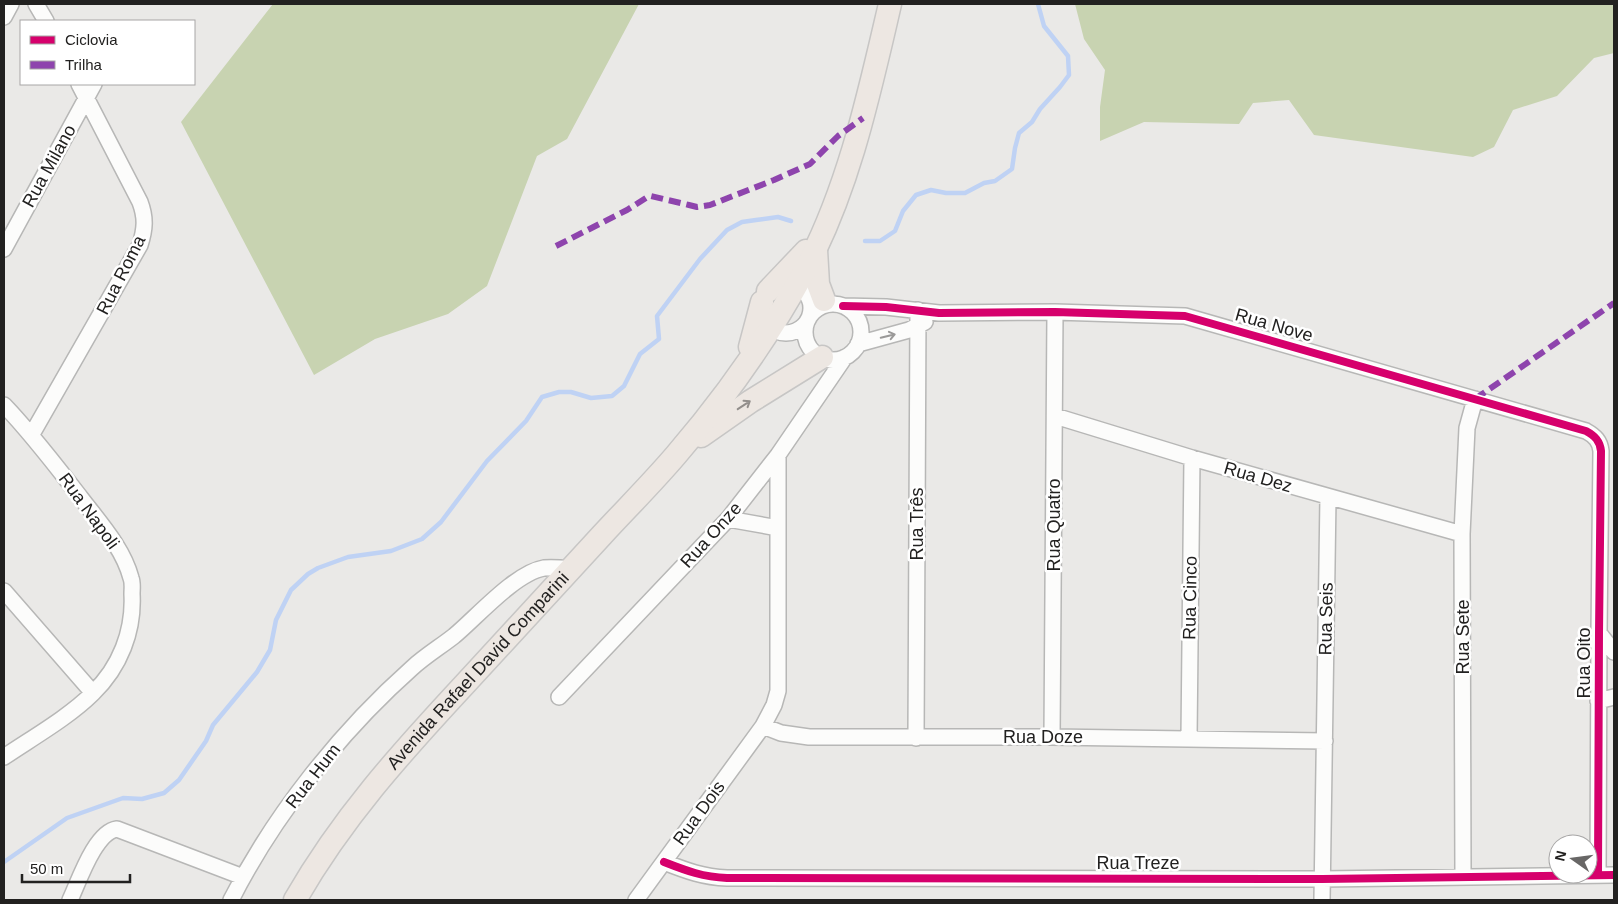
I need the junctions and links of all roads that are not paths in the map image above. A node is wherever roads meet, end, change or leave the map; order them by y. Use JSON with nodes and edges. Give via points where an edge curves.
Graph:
{"nodes":[{"id":1,"x":12,"y":4,"type":"edge"},
{"id":2,"x":36,"y":4,"type":"edge"},
{"id":3,"x":890,"y":4,"type":"edge"},
{"id":4,"x":4,"y":17,"type":"edge"},
{"id":5,"x":45,"y":20,"type":"edge"},
{"id":6,"x":87,"y":88,"type":"edge"},
{"id":7,"x":819,"y":241,"type":"junction"},
{"id":8,"x":4,"y":249,"type":"edge"},
{"id":9,"x":765,"y":297,"type":"junction"},
{"id":10,"x":820,"y":297,"type":"junction"},
{"id":11,"x":918,"y":310,"type":"junction"},
{"id":12,"x":1055,"y":312,"type":"junction"},
{"id":13,"x":939,"y":313,"type":"junction"},
{"id":14,"x":808,"y":320,"type":"junction"},
{"id":15,"x":918,"y":326,"type":"junction"},
{"id":16,"x":781,"y":330,"type":"junction"},
{"id":17,"x":858,"y":344,"type":"junction"},
{"id":18,"x":816,"y":352,"type":"junction"},
{"id":19,"x":845,"y":357,"type":"junction"},
{"id":20,"x":744,"y":368,"type":"junction"},
{"id":21,"x":1475,"y":399,"type":"junction"},
{"id":22,"x":4,"y":405,"type":"edge"},
{"id":23,"x":1055,"y":416,"type":"junction"},
{"id":24,"x":32,"y":434,"type":"junction"},
{"id":25,"x":1601,"y":451,"type":"joint"},
{"id":26,"x":676,"y":454,"type":"junction"},
{"id":27,"x":778,"y":455,"type":"junction"},
{"id":28,"x":1192,"y":458,"type":"junction"},
{"id":29,"x":1328,"y":497,"type":"junction"},
{"id":30,"x":728,"y":519,"type":"junction"},
{"id":31,"x":778,"y":528,"type":"junction"},
{"id":32,"x":1462,"y":534,"type":"junction"},
{"id":33,"x":570,"y":569,"type":"junction"},
{"id":34,"x":4,"y":591,"type":"edge"},
{"id":35,"x":1599,"y":633,"type":"junction"},
{"id":36,"x":1614,"y":652,"type":"edge"},
{"id":37,"x":93,"y":693,"type":"junction"},
{"id":38,"x":559,"y":697,"type":"dead end"},
{"id":39,"x":1614,"y":697,"type":"edge"},
{"id":40,"x":1598,"y":701,"type":"junction"},
{"id":41,"x":763,"y":726,"type":"junction"},
{"id":42,"x":1052,"y":737,"type":"junction"},
{"id":43,"x":916,"y":738,"type":"junction"},
{"id":44,"x":1189,"y":738,"type":"junction"},
{"id":45,"x":1324,"y":741,"type":"junction"},
{"id":46,"x":4,"y":758,"type":"edge"},
{"id":47,"x":1598,"y":834,"type":"edge"},
{"id":48,"x":664,"y":862,"type":"junction"},
{"id":49,"x":1598,"y":875,"type":"edge"},
{"id":50,"x":1614,"y":875,"type":"edge"},
{"id":51,"x":1548,"y":876,"type":"edge"},
{"id":52,"x":243,"y":877,"type":"junction"},
{"id":53,"x":1463,"y":877,"type":"junction"},
{"id":54,"x":1322,"y":879,"type":"junction"},
{"id":55,"x":70,"y":900,"type":"edge"},
{"id":56,"x":231,"y":900,"type":"edge"},
{"id":57,"x":295,"y":900,"type":"edge"},
{"id":58,"x":636,"y":900,"type":"edge"},
{"id":59,"x":1322,"y":900,"type":"edge"}],
"edges":[{"from":1,"to":4,"type":"street"},
{"from":2,"to":5,"type":"street"},
{"from":3,"to":7,"type":"main road","via":[[863,118]]},
{"from":6,"to":8,"type":"street","name":"Rua Milano"},
{"from":6,"to":24,"type":"street","name":"Rua Roma","via":[[140,202],[146,222],[140,245]]},
{"from":7,"to":9,"type":"main road"},
{"from":7,"to":10,"type":"main road"},
{"from":7,"to":10,"type":"main road"},
{"from":9,"to":10,"type":"street","via":[[781,284],[789,283]]},
{"from":9,"to":16,"type":"street","via":[[762,313]]},
{"from":9,"to":20,"type":"main road"},
{"from":10,"to":11,"type":"street","name":"Rua Nove"},
{"from":10,"to":14,"type":"street","via":[[810,305]]},
{"from":10,"to":14,"type":"street","via":[[822,307]]},
{"from":10,"to":16,"type":"main road"},
{"from":10,"to":17,"type":"street","via":[[853,312],[861,333]]},
{"from":11,"to":13,"type":"street","name":"Rua Nove"},
{"from":11,"to":15,"type":"street","name":"Rua Três"},
{"from":12,"to":13,"type":"street","name":"Rua Nove"},
{"from":12,"to":21,"type":"street","name":"Rua Nove","via":[[1185,316]]},
{"from":12,"to":23,"type":"street","name":"Rua Quatro"},
{"from":13,"to":15,"type":"street"},
{"from":14,"to":16,"type":"street","via":[[798,330]]},
{"from":14,"to":18,"type":"street","via":[[805,333]]},
{"from":17,"to":15,"type":"street","one_way":true},
{"from":15,"to":43,"type":"street","name":"Rua Três"},
{"from":16,"to":18,"type":"street"},
{"from":16,"to":20,"type":"main road"},
{"from":17,"to":19,"type":"street"},
{"from":18,"to":19,"type":"street","via":[[834,360]]},
{"from":26,"to":18,"type":"main road","one_way":true},
{"from":19,"to":27,"type":"street","name":"Rua Onze"},
{"from":20,"to":26,"type":"main road"},
{"from":21,"to":25,"type":"street","name":"Rua Nove","via":[[1586,431],[1598,439]]},
{"from":21,"to":32,"type":"street","name":"Rua Sete","via":[[1467,428]]},
{"from":22,"to":24,"type":"street","name":"Rua Napoli"},
{"from":23,"to":28,"type":"street","name":"Rua Dez"},
{"from":23,"to":42,"type":"street","name":"Rua Quatro"},
{"from":24,"to":37,"type":"street","name":"Rua Napoli","via":[[111,537],[132,580],[133,607],[127,637],[118,660]]},
{"from":25,"to":35,"type":"street","name":"Rua Oito"},
{"from":26,"to":33,"type":"main road","name":"Avenida Rafael David Comparini"},
{"from":27,"to":30,"type":"street","name":"Rua Onze"},
{"from":27,"to":31,"type":"street","name":"Rua Dois"},
{"from":28,"to":29,"type":"street","name":"Rua Dez"},
{"from":28,"to":44,"type":"street","name":"Rua Cinco"},
{"from":29,"to":32,"type":"street","name":"Rua Dez"},
{"from":29,"to":45,"type":"street","name":"Rua Seis"},
{"from":30,"to":31,"type":"street"},
{"from":30,"to":38,"type":"street","name":"Rua Onze"},
{"from":31,"to":41,"type":"street","name":"Rua Dois","via":[[778,691]]},
{"from":32,"to":53,"type":"street","name":"Rua Sete"},
{"from":33,"to":52,"type":"street","name":"Rua Hum","via":[[542,568],[509,586],[381,697],[296,795]]},
{"from":33,"to":57,"type":"main road","name":"Avenida Rafael David Comparini","via":[[394,761],[349,816]]},
{"from":34,"to":37,"type":"street"},
{"from":35,"to":36,"type":"street"},
{"from":35,"to":40,"type":"street","name":"Rua Oito"},
{"from":37,"to":46,"type":"street","name":"Rua Napoli"},
{"from":39,"to":40,"type":"street"},
{"from":40,"to":47,"type":"street","name":"Rua Oito"},
{"from":41,"to":43,"type":"street","name":"Rua Doze","via":[[809,738]]},
{"from":41,"to":48,"type":"street","name":"Rua Dois"},
{"from":42,"to":43,"type":"street","name":"Rua Doze"},
{"from":42,"to":44,"type":"street","name":"Rua Doze"},
{"from":44,"to":45,"type":"street","name":"Rua Doze"},
{"from":45,"to":54,"type":"street","name":"Rua Seis"},
{"from":48,"to":54,"type":"street","name":"Rua Treze","via":[[708,877],[728,878]]},
{"from":48,"to":58,"type":"street","name":"Rua Dois"},
{"from":49,"to":50,"type":"street","name":"Rua Treze"},
{"from":51,"to":53,"type":"street","name":"Rua Treze"},
{"from":52,"to":55,"type":"street","via":[[123,830],[110,830],[96,844]]},
{"from":52,"to":56,"type":"street","name":"Rua Hum"},
{"from":53,"to":54,"type":"street","name":"Rua Treze"},
{"from":54,"to":59,"type":"street","name":"Rua Seis"}]}
